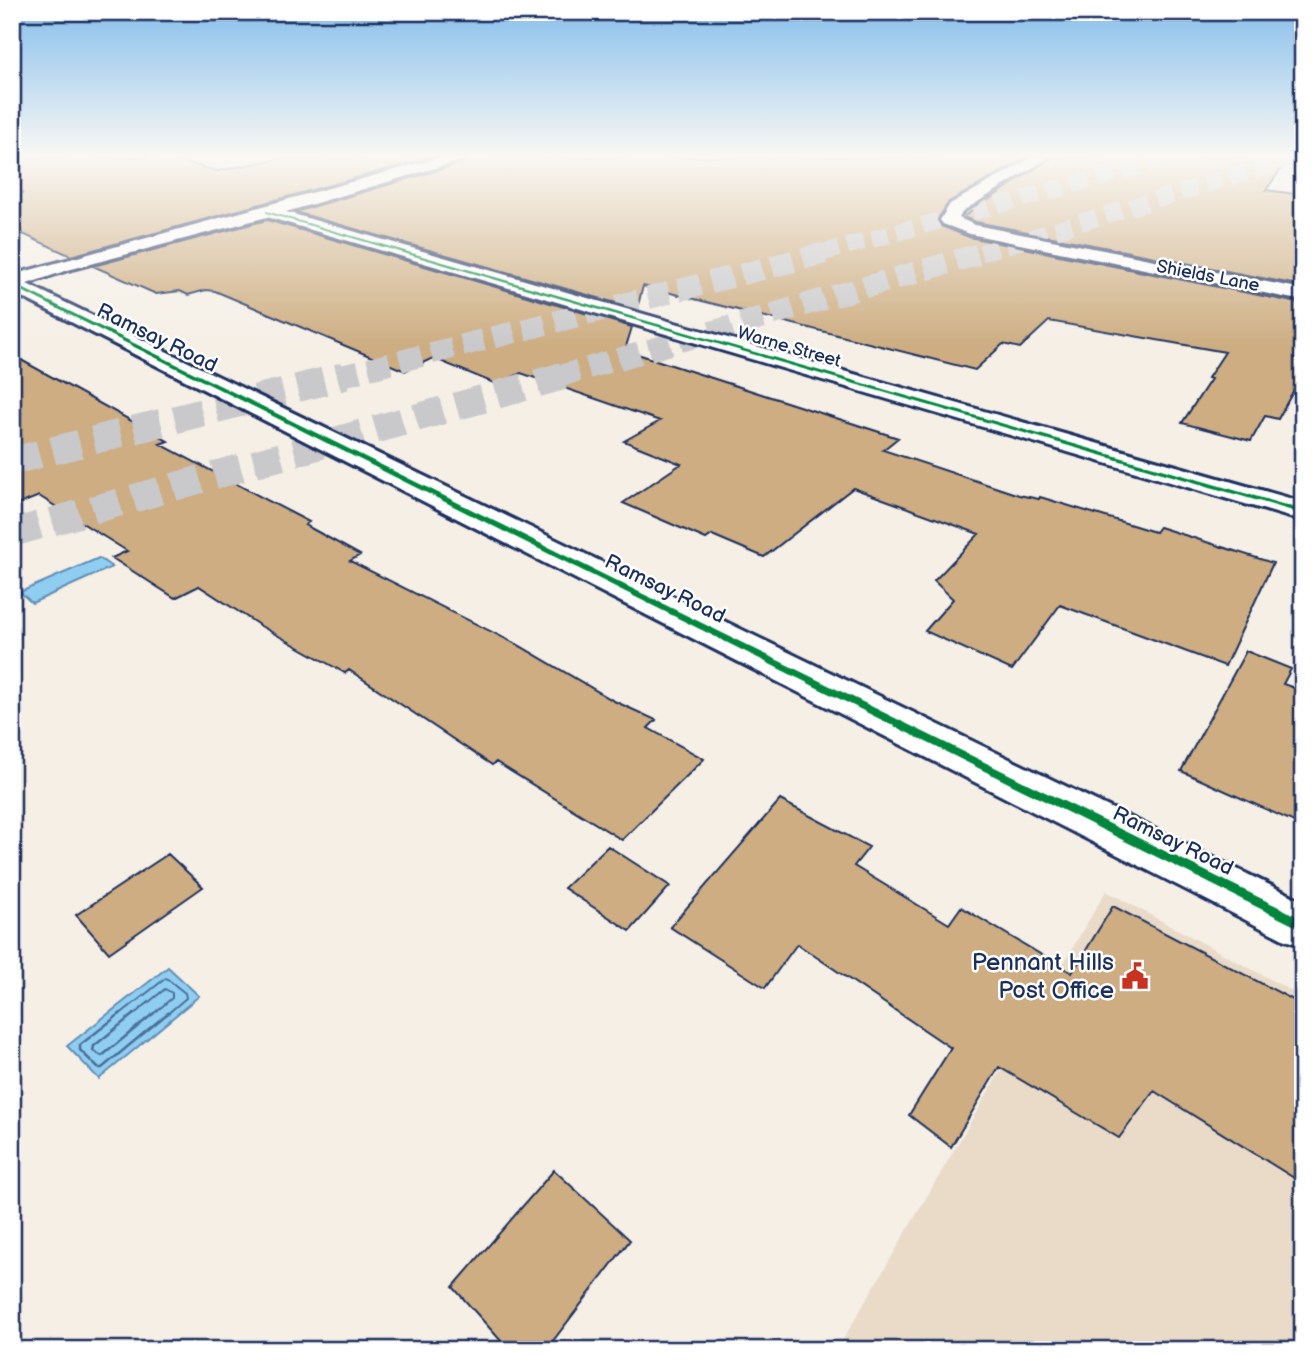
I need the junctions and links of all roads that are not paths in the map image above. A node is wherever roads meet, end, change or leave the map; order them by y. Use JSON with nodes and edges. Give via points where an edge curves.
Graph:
{"nodes":[{"id":1,"x":234,"y":221,"type":"edge"},
{"id":2,"x":297,"y":221,"type":"edge"},
{"id":3,"x":950,"y":221,"type":"edge"},
{"id":4,"x":12,"y":283,"type":"edge"},
{"id":5,"x":1303,"y":295,"type":"edge"},
{"id":6,"x":1303,"y":512,"type":"edge"},
{"id":7,"x":1303,"y":925,"type":"edge"}],
"edges":[{"from":1,"to":4,"type":"street"},
{"from":2,"to":6,"type":"street","name":"Warne Street"},
{"from":3,"to":5,"type":"street","name":"Shields Lane","via":[[970,229]]},
{"from":4,"to":7,"type":"street","name":"Ramsay Road"}]}
